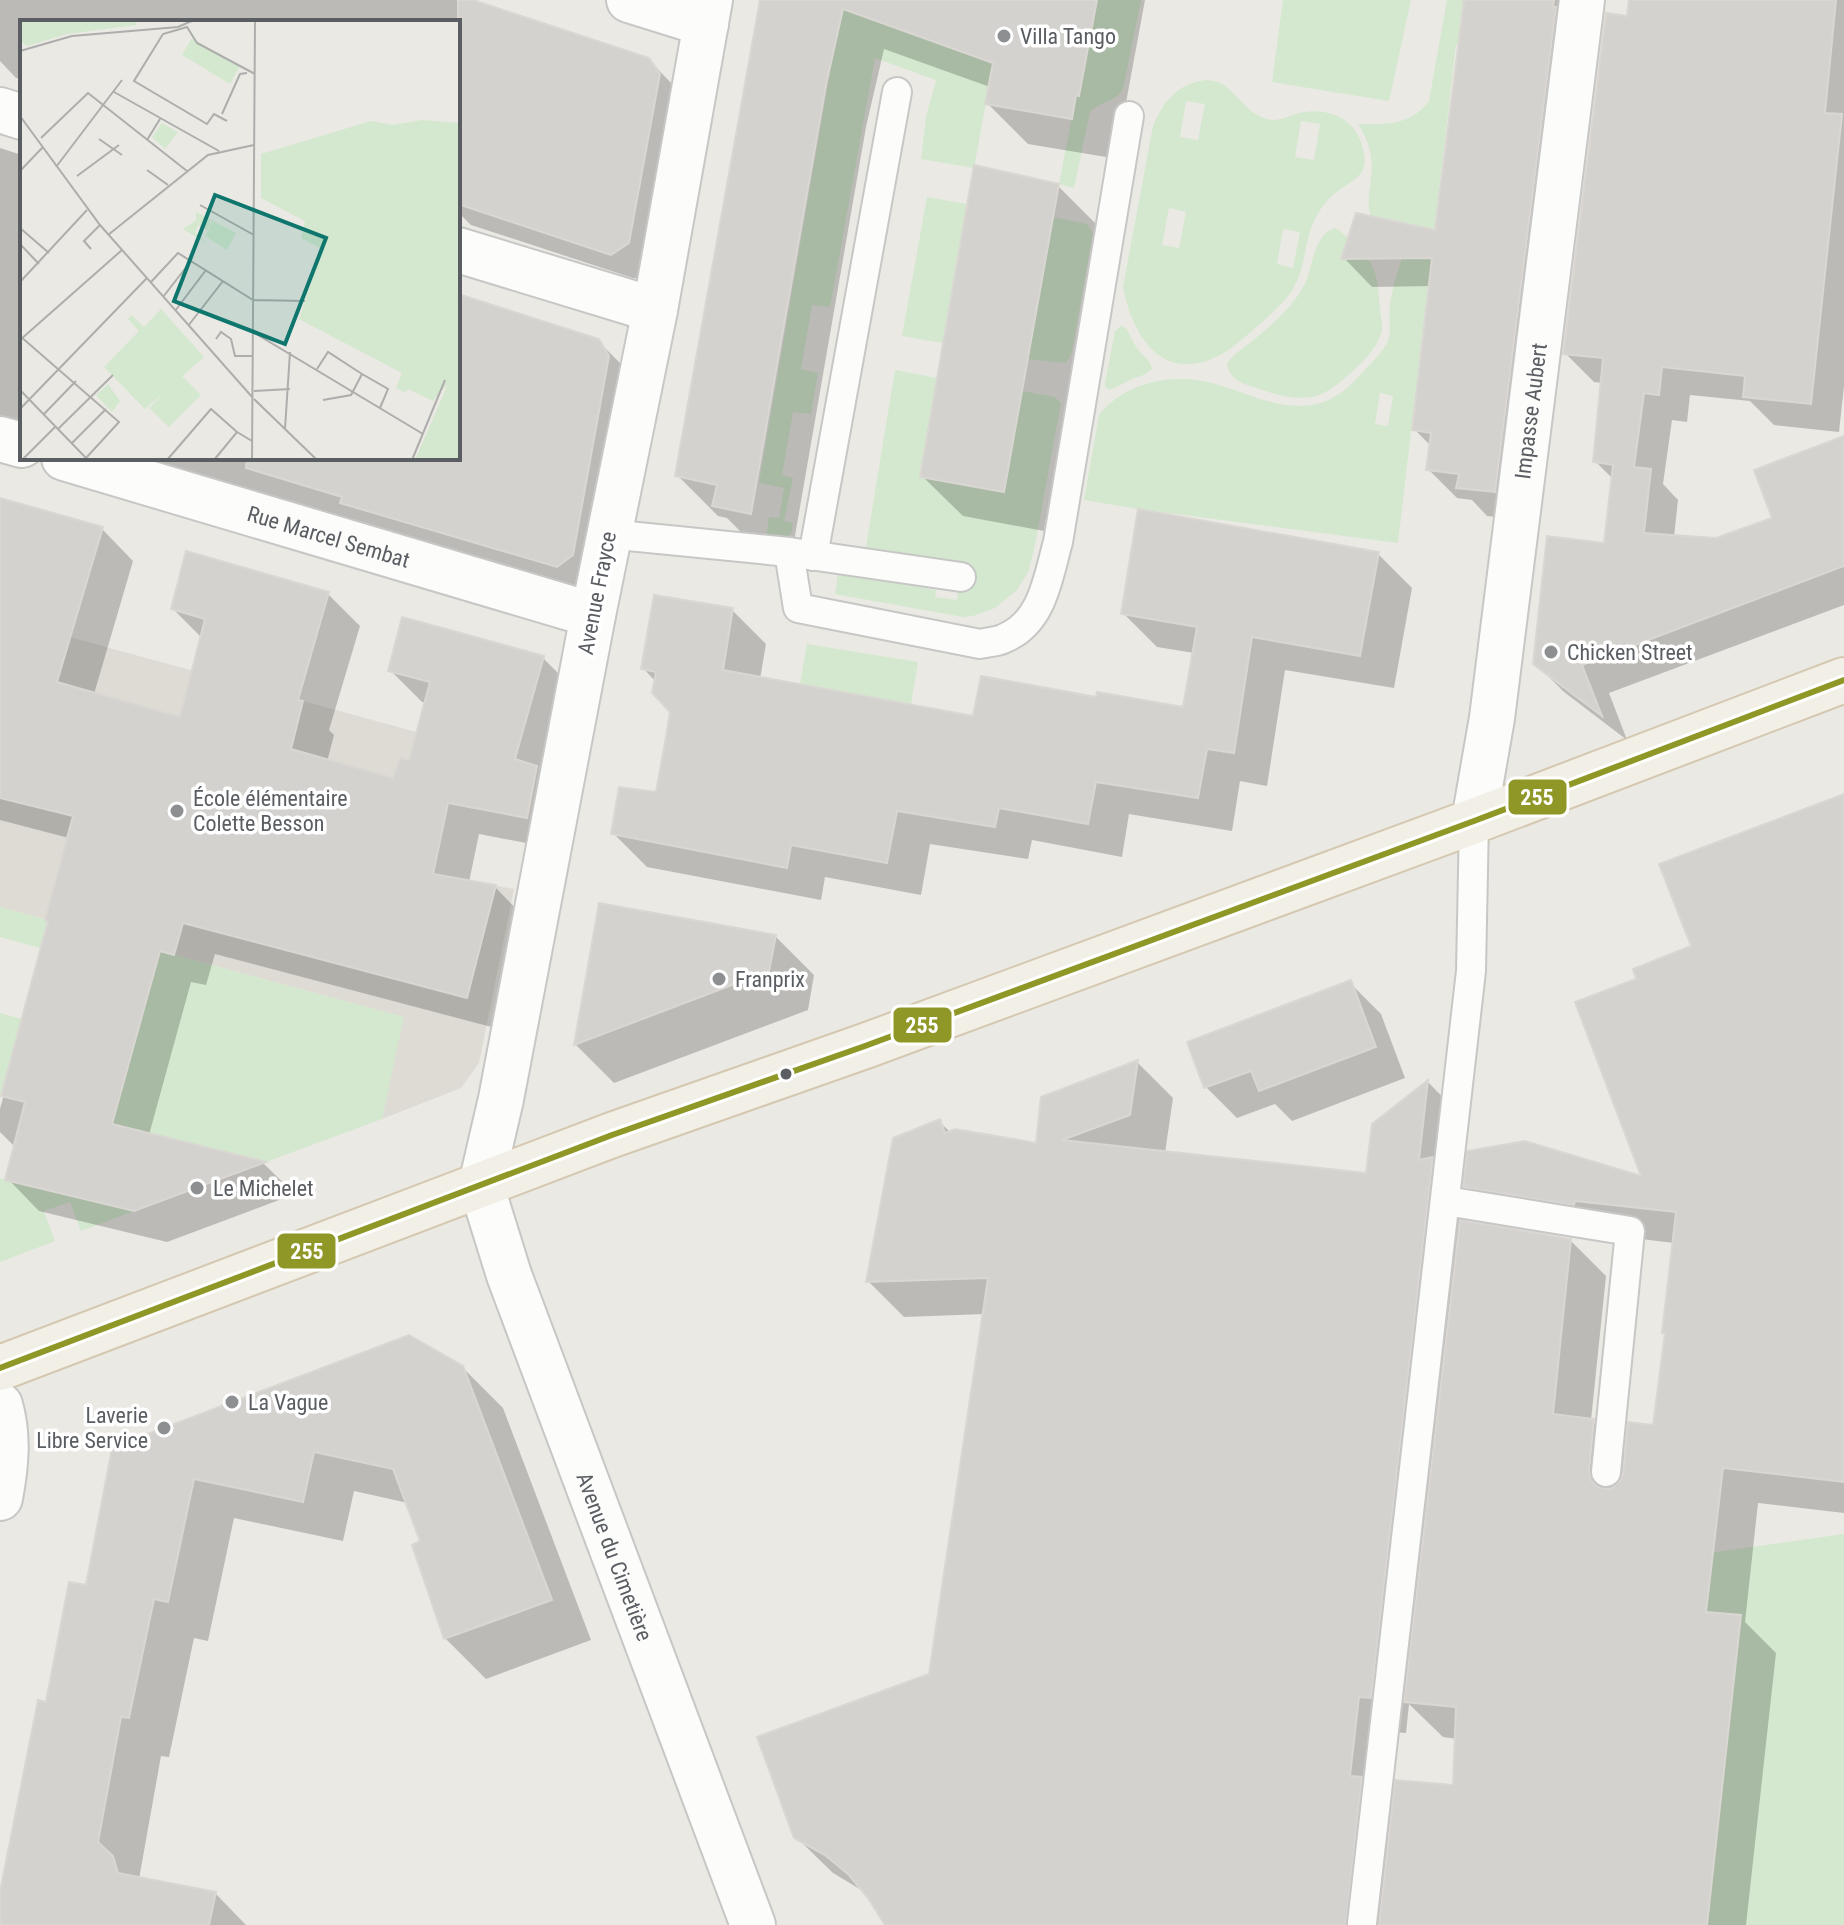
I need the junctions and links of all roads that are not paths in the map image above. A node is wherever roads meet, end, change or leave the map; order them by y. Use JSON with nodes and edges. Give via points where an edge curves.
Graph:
{"nodes":[{"id":1,"x":629,"y":0,"type":"edge"},
{"id":2,"x":1582,"y":0,"type":"edge"},
{"id":3,"x":708,"y":12,"type":"edge"},
{"id":4,"x":897,"y":92,"type":"dead end"},
{"id":5,"x":0,"y":110,"type":"edge"},
{"id":6,"x":20,"y":116,"type":"edge"},
{"id":7,"x":1129,"y":116,"type":"dead end"},
{"id":8,"x":460,"y":251,"type":"edge"},
{"id":9,"x":655,"y":310,"type":"junction"},
{"id":10,"x":0,"y":439,"type":"edge"},
{"id":11,"x":20,"y":444,"type":"edge"},
{"id":12,"x":71,"y":460,"type":"edge"},
{"id":13,"x":608,"y":534,"type":"junction"},
{"id":14,"x":801,"y":554,"type":"junction"},
{"id":15,"x":961,"y":577,"type":"dead end"},
{"id":16,"x":593,"y":615,"type":"junction"},
{"id":17,"x":1844,"y":680,"type":"edge"},
{"id":18,"x":1474,"y":821,"type":"junction"},
{"id":19,"x":481,"y":1185,"type":"junction"},
{"id":20,"x":1446,"y":1201,"type":"junction"},
{"id":21,"x":0,"y":1368,"type":"edge"},
{"id":22,"x":0,"y":1405,"type":"edge"},
{"id":23,"x":1606,"y":1472,"type":"dead end"},
{"id":24,"x":0,"y":1498,"type":"edge"},
{"id":25,"x":1362,"y":1923,"type":"edge"},
{"id":26,"x":753,"y":1925,"type":"edge"}],
"edges":[{"from":1,"to":3,"type":"street"},
{"from":2,"to":18,"type":"street","name":"Impasse Aubert","via":[[1492,718]]},
{"from":3,"to":9,"type":"street","name":"Avenue Frayce"},
{"from":4,"to":14,"type":"lane"},
{"from":5,"to":6,"type":"street"},
{"from":7,"to":14,"type":"lane","via":[[1058,542],[1040,605],[1005,639],[980,644],[798,608]]},
{"from":8,"to":9,"type":"street"},
{"from":9,"to":13,"type":"street","name":"Avenue Frayce"},
{"from":10,"to":11,"type":"street"},
{"from":12,"to":16,"type":"street","name":"Rue Marcel Sembat"},
{"from":13,"to":14,"type":"lane"},
{"from":13,"to":16,"type":"street","name":"Avenue Frayce"},
{"from":14,"to":15,"type":"lane"},
{"from":16,"to":19,"type":"street","name":"Avenue Frayce"},
{"from":17,"to":18,"type":"main road"},
{"from":18,"to":19,"type":"main road"},
{"from":18,"to":20,"type":"lane","via":[[1471,971]]},
{"from":19,"to":21,"type":"main road"},
{"from":19,"to":26,"type":"street","name":"Avenue du Cimetière","via":[[509,1275]]},
{"from":20,"to":23,"type":"lane","via":[[1630,1231]]},
{"from":20,"to":25,"type":"lane"},
{"from":22,"to":24,"type":"street","via":[[6,1438]]}]}
